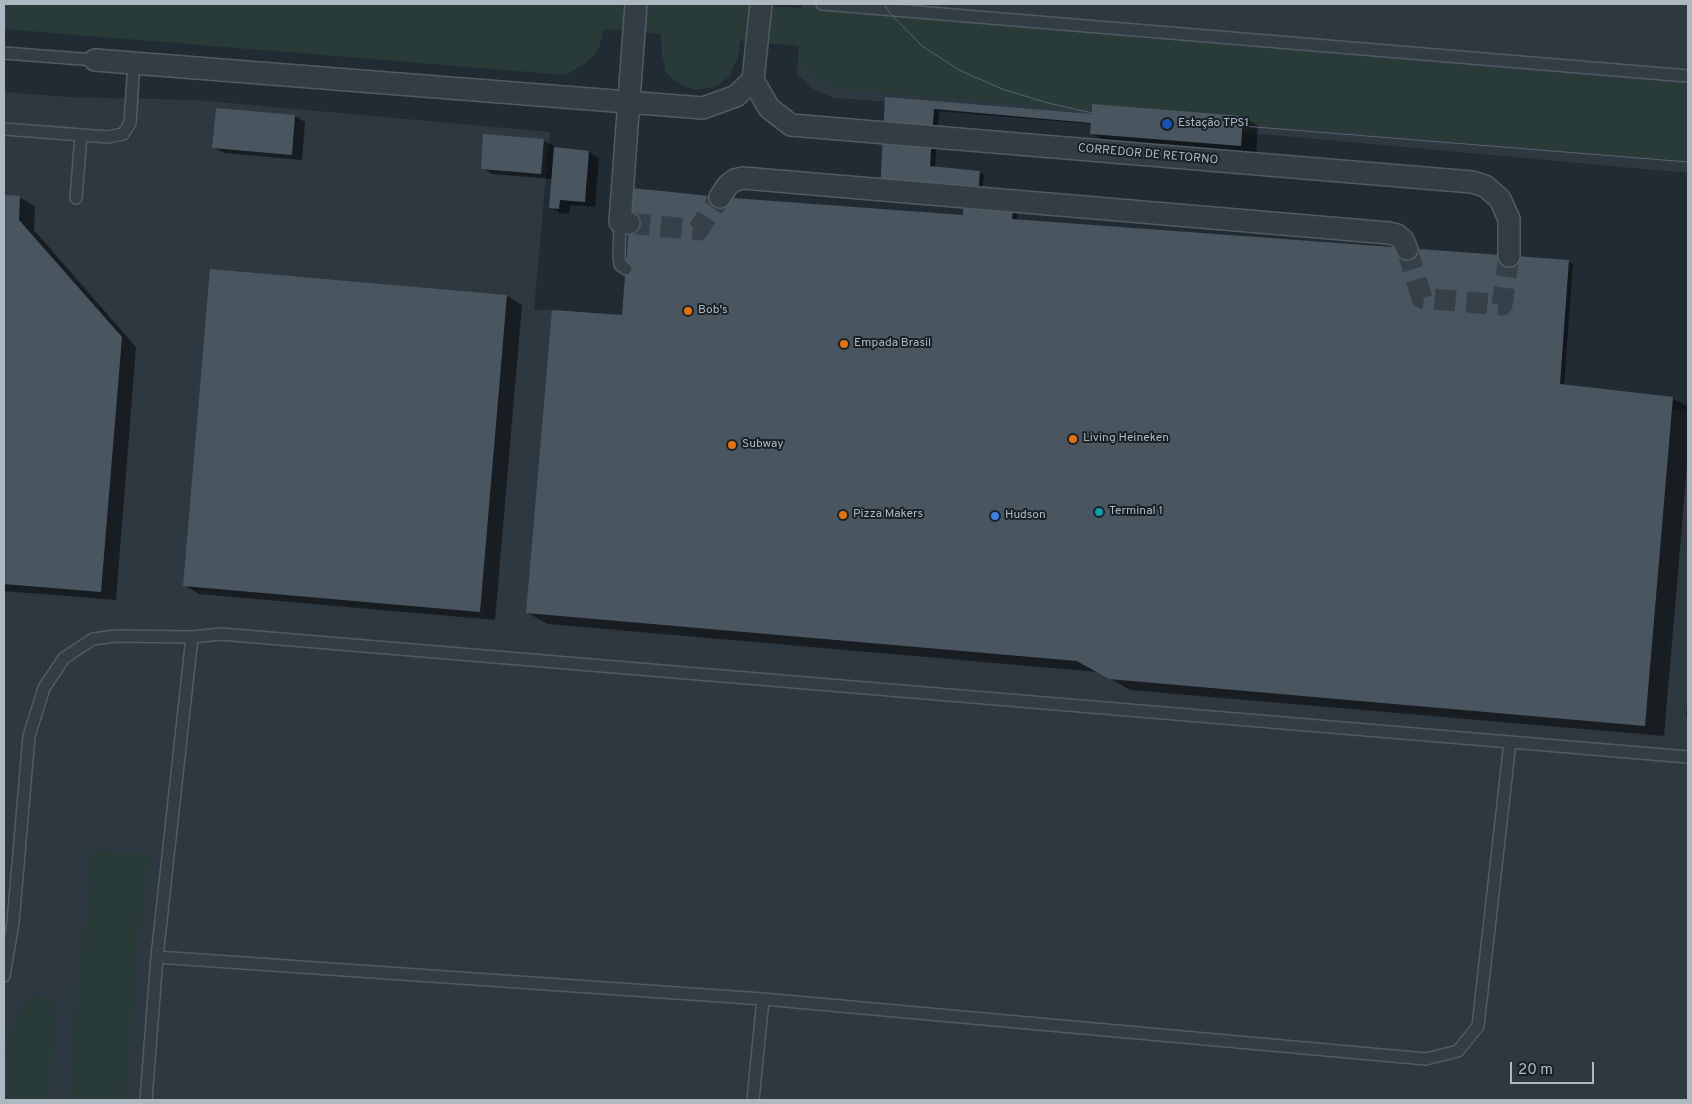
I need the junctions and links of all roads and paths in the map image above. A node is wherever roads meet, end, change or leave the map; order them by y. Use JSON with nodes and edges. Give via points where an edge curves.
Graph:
{"nodes":[{"id":1,"x":636,"y":4,"type":"edge"},
{"id":2,"x":761,"y":4,"type":"edge"},
{"id":3,"x":822,"y":4,"type":"edge"},
{"id":4,"x":4,"y":53,"type":"edge"},
{"id":5,"x":96,"y":60,"type":"joint"},
{"id":6,"x":134,"y":63,"type":"junction"},
{"id":7,"x":754,"y":70,"type":"junction"},
{"id":8,"x":1688,"y":76,"type":"edge"},
{"id":9,"x":628,"y":102,"type":"junction"},
{"id":10,"x":4,"y":129,"type":"edge"},
{"id":11,"x":81,"y":135,"type":"junction"},
{"id":12,"x":76,"y":198,"type":"dead end"},
{"id":13,"x":720,"y":198,"type":"tunnel mouth"},
{"id":14,"x":624,"y":222,"type":"joint"},
{"id":15,"x":1407,"y":249,"type":"tunnel mouth"},
{"id":16,"x":1509,"y":256,"type":"tunnel mouth"},
{"id":17,"x":626,"y":269,"type":"dead end"},
{"id":18,"x":192,"y":637,"type":"junction"},
{"id":19,"x":1510,"y":742,"type":"junction"},
{"id":20,"x":1688,"y":757,"type":"edge"},
{"id":21,"x":157,"y":957,"type":"junction"},
{"id":22,"x":4,"y":976,"type":"edge"},
{"id":23,"x":763,"y":999,"type":"junction"},
{"id":24,"x":146,"y":1100,"type":"edge"},
{"id":25,"x":753,"y":1100,"type":"edge"}],
"edges":[{"from":1,"to":9,"type":"street"},
{"from":2,"to":7,"type":"street"},
{"from":3,"to":8,"type":"lane"},
{"from":4,"to":5,"type":"lane"},
{"from":5,"to":6,"type":"street"},
{"from":6,"to":9,"type":"street"},
{"from":6,"to":11,"type":"lane","via":[[130,123],[123,134],[108,137]]},
{"from":7,"to":9,"type":"street","via":[[736,96],[703,108]]},
{"from":7,"to":16,"type":"street","name":"CORREDOR DE RETORNO","via":[[769,108],[791,125],[1472,182],[1485,186],[1500,199],[1509,219]]},
{"from":9,"to":14,"type":"street"},
{"from":10,"to":11,"type":"lane"},
{"from":11,"to":12,"type":"lane"},
{"from":13,"to":15,"type":"street","via":[[728,184],[743,178],[1389,233],[1403,240]]},
{"from":14,"to":17,"type":"lane","via":[[619,256],[620,265]]},
{"from":18,"to":19,"type":"lane","via":[[221,634]]},
{"from":18,"to":21,"type":"lane"},
{"from":18,"to":22,"type":"lane","via":[[116,636],[93,639],[64,658],[44,688],[29,736],[14,923]]},
{"from":19,"to":20,"type":"lane"},
{"from":19,"to":23,"type":"lane","via":[[1478,1026],[1458,1051],[1426,1059]]},
{"from":21,"to":23,"type":"lane"},
{"from":21,"to":24,"type":"lane"},
{"from":23,"to":25,"type":"lane"}]}
